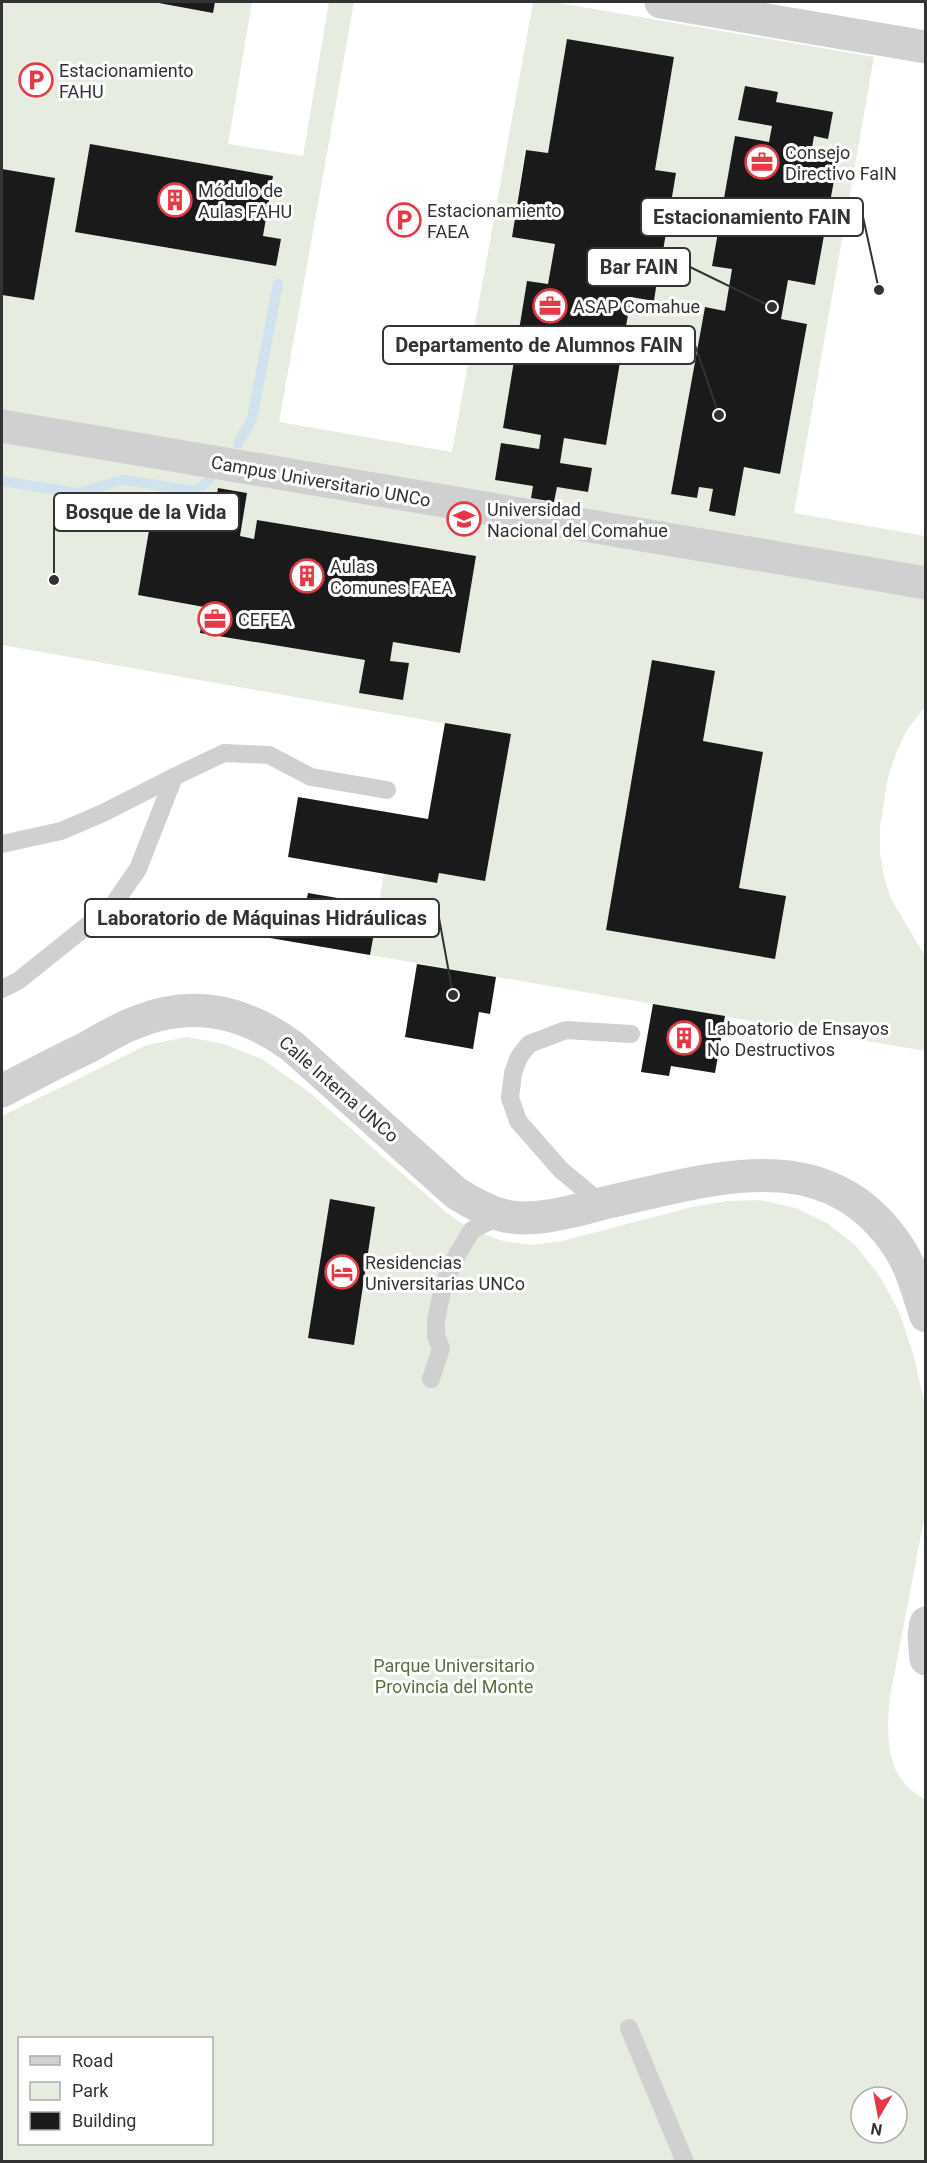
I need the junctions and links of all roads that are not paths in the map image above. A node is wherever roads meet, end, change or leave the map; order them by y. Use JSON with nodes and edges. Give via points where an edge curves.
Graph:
{"nodes":[{"id":1,"x":661,"y":2,"type":"edge"},
{"id":2,"x":926,"y":47,"type":"edge"},
{"id":3,"x":2,"y":426,"type":"edge"},
{"id":4,"x":926,"y":583,"type":"edge"},
{"id":5,"x":174,"y":777,"type":"junction"},
{"id":6,"x":387,"y":790,"type":"dead end"},
{"id":7,"x":2,"y":844,"type":"edge"},
{"id":8,"x":2,"y":989,"type":"edge"},
{"id":9,"x":631,"y":1035,"type":"dead end"},
{"id":10,"x":2,"y":1091,"type":"edge"},
{"id":11,"x":602,"y":1204,"type":"junction"},
{"id":12,"x":502,"y":1215,"type":"junction"},
{"id":13,"x":926,"y":1316,"type":"edge"},
{"id":14,"x":431,"y":1379,"type":"dead end"},
{"id":15,"x":926,"y":1623,"type":"edge"},
{"id":16,"x":926,"y":1659,"type":"edge"},
{"id":17,"x":629,"y":2028,"type":"dead end"},
{"id":18,"x":685,"y":2162,"type":"edge"}],
"edges":[{"from":1,"to":2,"type":"street"},
{"from":3,"to":4,"type":"street","name":"Campus Universitario UNCo"},
{"from":5,"to":6,"type":"lane","via":[[224,753],[258,754],[269,755],[311,777]]},
{"from":5,"to":7,"type":"lane","via":[[61,831]]},
{"from":5,"to":8,"type":"lane","via":[[138,868],[113,905],[18,981]]},
{"from":9,"to":11,"type":"lane","via":[[566,1030],[530,1044],[513,1073],[510,1098],[518,1121],[561,1170]]},
{"from":10,"to":12,"type":"street","name":"Calle Interna UNCo","via":[[136,1022],[186,1010],[218,1012],[279,1036],[456,1192],[477,1206]]},
{"from":11,"to":12,"type":"street","name":"Calle Interna UNCo","via":[[559,1214]]},
{"from":11,"to":13,"type":"street","name":"Calle Interna UNCo","via":[[723,1177],[782,1175],[816,1182],[862,1205],[882,1226],[900,1249]]},
{"from":12,"to":14,"type":"lane","via":[[472,1230],[442,1286],[436,1320],[441,1348]]},
{"from":15,"to":16,"type":"street"},
{"from":17,"to":18,"type":"lane"}]}
